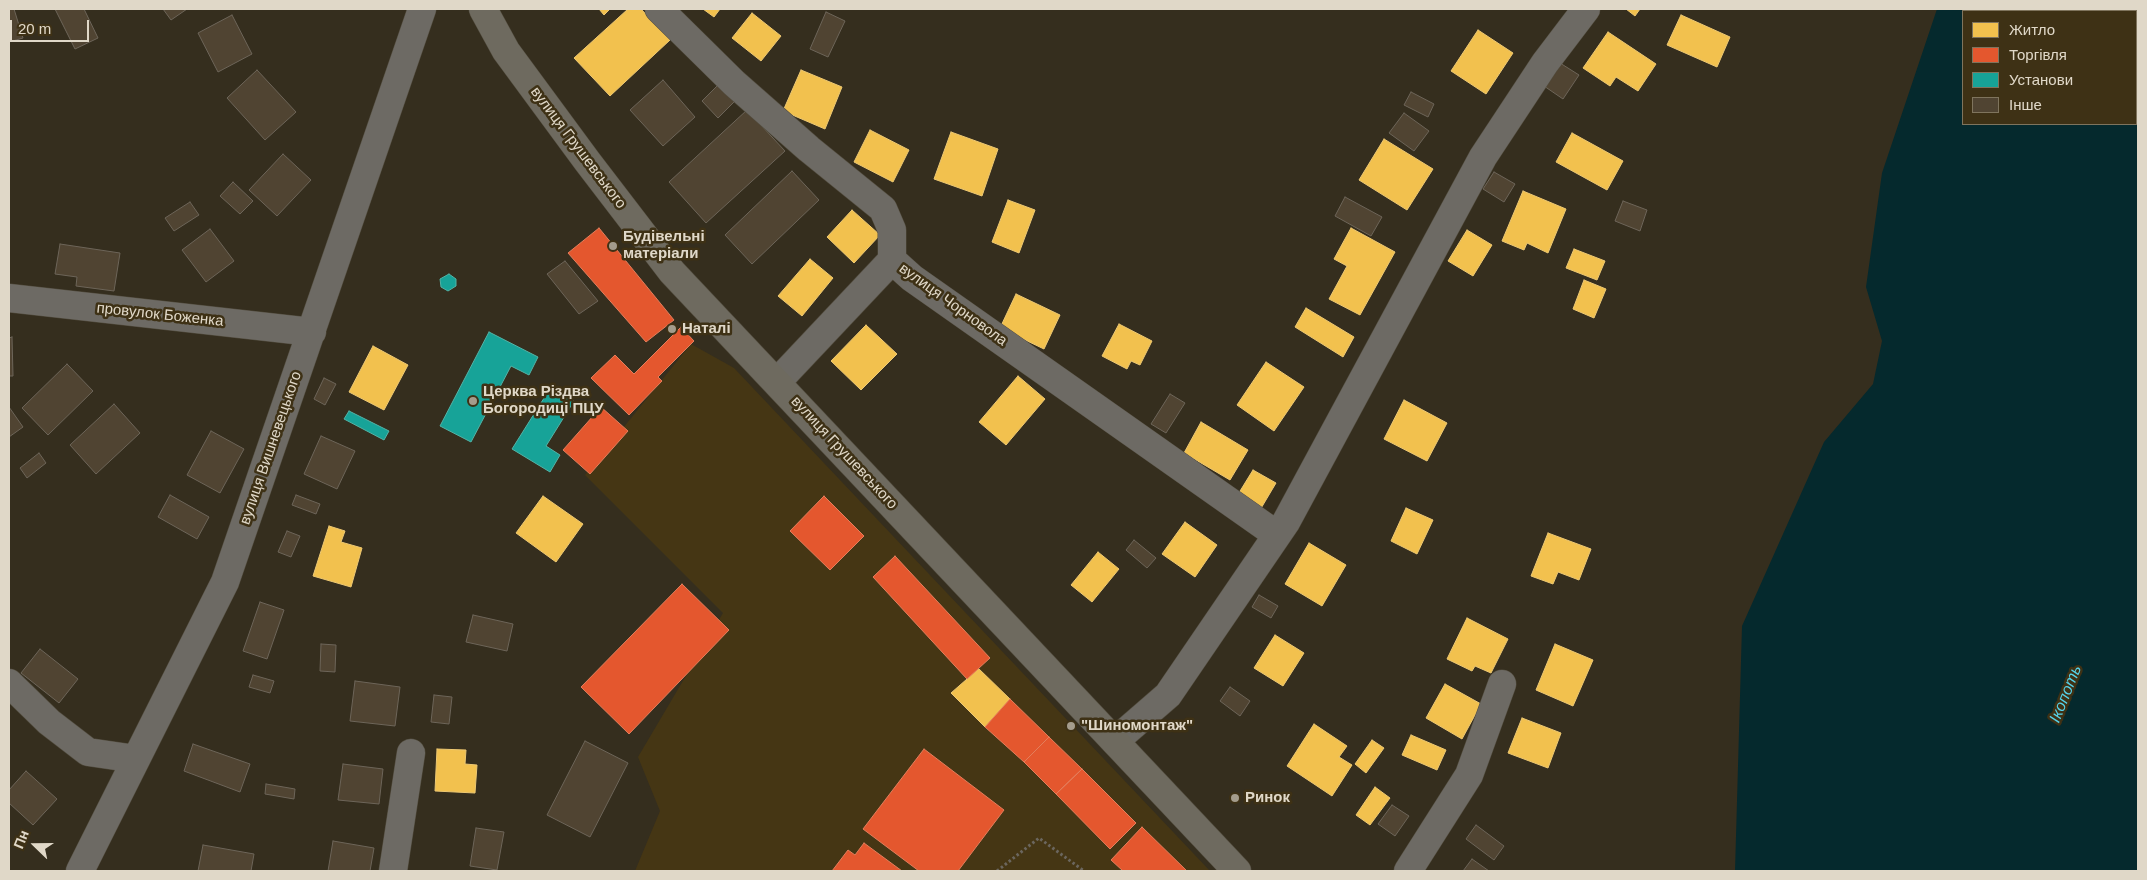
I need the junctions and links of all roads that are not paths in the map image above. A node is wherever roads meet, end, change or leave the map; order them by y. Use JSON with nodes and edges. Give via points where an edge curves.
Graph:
{"nodes":[{"id":1,"x":422,"y":9,"type":"edge"},
{"id":2,"x":483,"y":9,"type":"edge"},
{"id":3,"x":659,"y":9,"type":"edge"},
{"id":4,"x":1586,"y":9,"type":"edge"},
{"id":5,"x":892,"y":260,"type":"junction"},
{"id":6,"x":9,"y":298,"type":"edge"},
{"id":7,"x":312,"y":332,"type":"junction"},
{"id":8,"x":777,"y":382,"type":"junction"},
{"id":9,"x":1277,"y":535,"type":"junction"},
{"id":10,"x":9,"y":683,"type":"edge"},
{"id":11,"x":1502,"y":684,"type":"dead end"},
{"id":12,"x":1115,"y":741,"type":"junction"},
{"id":13,"x":410,"y":753,"type":"dead end"},
{"id":14,"x":136,"y":759,"type":"junction"},
{"id":15,"x":80,"y":871,"type":"edge"},
{"id":16,"x":393,"y":871,"type":"edge"},
{"id":17,"x":1236,"y":871,"type":"edge"},
{"id":18,"x":1408,"y":871,"type":"edge"}],
"edges":[{"from":1,"to":7,"type":"street","name":"вулиця Вишневецького"},
{"from":2,"to":8,"type":"main road","name":"вулиця Грушевського","via":[[506,50],[672,272]]},
{"from":3,"to":5,"type":"street","name":"вулиця Чорновола","via":[[734,83],[883,209],[892,230]]},
{"from":4,"to":9,"type":"street","via":[[1545,63],[1483,156]]},
{"from":5,"to":8,"type":"street"},
{"from":5,"to":9,"type":"street","name":"вулиця Чорновола","via":[[912,278]]},
{"from":6,"to":7,"type":"street","name":"провулок Боженка"},
{"from":7,"to":14,"type":"street","name":"вулиця Вишневецького","via":[[225,582]]},
{"from":8,"to":12,"type":"main road","name":"вулиця Грушевського"},
{"from":9,"to":12,"type":"street","via":[[1168,695]]},
{"from":10,"to":14,"type":"street","via":[[49,722],[88,752]]},
{"from":11,"to":18,"type":"street","via":[[1469,775]]},
{"from":12,"to":17,"type":"main road","name":"вулиця Грушевського"},
{"from":13,"to":16,"type":"street"},
{"from":14,"to":15,"type":"street","name":"вулиця Вишневецького"}]}
